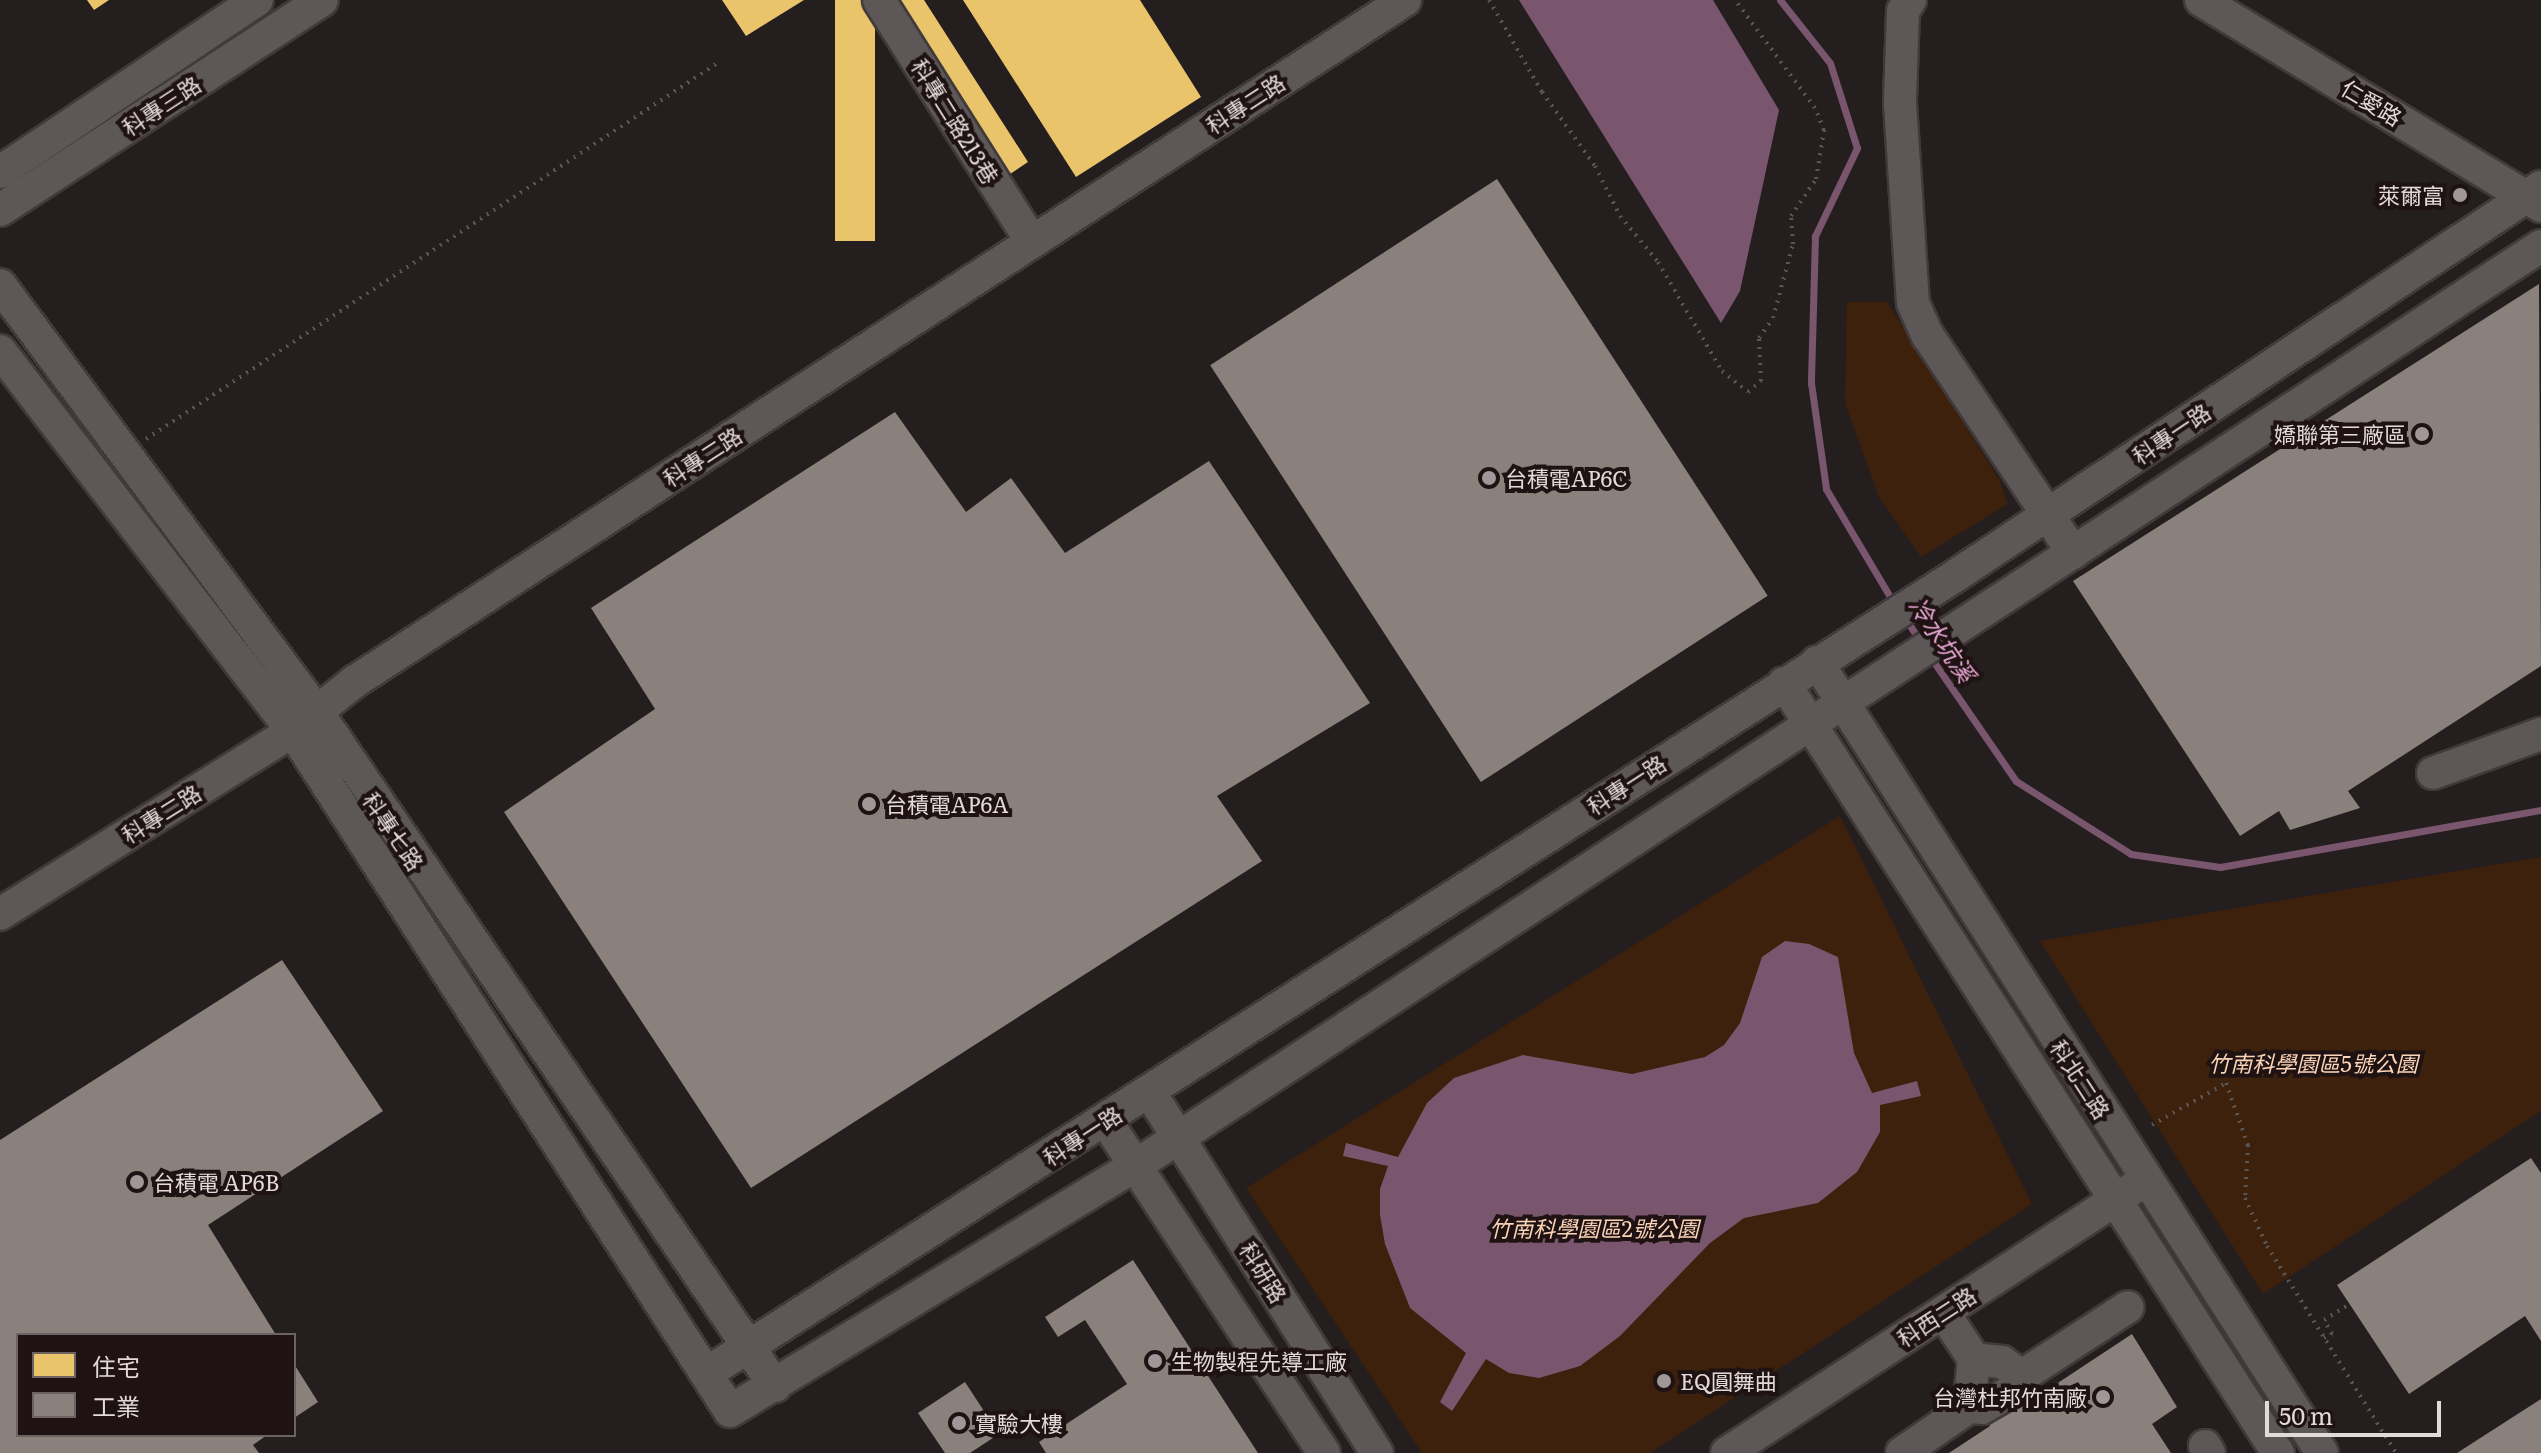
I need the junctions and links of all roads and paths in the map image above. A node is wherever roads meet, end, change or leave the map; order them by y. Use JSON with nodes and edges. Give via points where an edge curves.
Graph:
{"nodes":[{"id":1,"x":257,"y":0,"type":"edge"},
{"id":2,"x":322,"y":0,"type":"edge"},
{"id":3,"x":879,"y":0,"type":"edge"},
{"id":4,"x":1405,"y":0,"type":"edge"},
{"id":5,"x":1489,"y":0,"type":"edge"},
{"id":6,"x":1735,"y":0,"type":"edge"},
{"id":7,"x":1910,"y":0,"type":"edge"},
{"id":8,"x":2201,"y":0,"type":"edge"},
{"id":9,"x":719,"y":62,"type":"dead end"},
{"id":10,"x":0,"y":172,"type":"edge"},
{"id":11,"x":2536,"y":196,"type":"edge"},
{"id":12,"x":0,"y":210,"type":"edge"},
{"id":13,"x":1032,"y":242,"type":"junction"},
{"id":14,"x":2541,"y":246,"type":"edge"},
{"id":15,"x":0,"y":285,"type":"edge"},
{"id":16,"x":4,"y":364,"type":"edge"},
{"id":17,"x":124,"y":454,"type":"junction"},
{"id":18,"x":2048,"y":514,"type":"junction"},
{"id":19,"x":2073,"y":553,"type":"junction"},
{"id":20,"x":1817,"y":662,"type":"junction"},
{"id":21,"x":1784,"y":683,"type":"junction"},
{"id":22,"x":1843,"y":704,"type":"junction"},
{"id":23,"x":305,"y":722,"type":"junction"},
{"id":24,"x":1809,"y":728,"type":"junction"},
{"id":25,"x":2541,"y":734,"type":"edge"},
{"id":26,"x":2433,"y":773,"type":"dead end"},
{"id":27,"x":0,"y":914,"type":"edge"},
{"id":28,"x":1149,"y":1091,"type":"junction"},
{"id":29,"x":1106,"y":1121,"type":"junction"},
{"id":30,"x":2152,"y":1125,"type":"dead end"},
{"id":31,"x":1180,"y":1137,"type":"junction"},
{"id":32,"x":1135,"y":1166,"type":"junction"},
{"id":33,"x":2145,"y":1180,"type":"junction"},
{"id":34,"x":2114,"y":1200,"type":"junction"},
{"id":35,"x":2350,"y":1304,"type":"dead end"},
{"id":36,"x":2128,"y":1307,"type":"dead end"},
{"id":37,"x":1943,"y":1312,"type":"junction"},
{"id":38,"x":2324,"y":1338,"type":"junction"},
{"id":39,"x":748,"y":1346,"type":"junction"},
{"id":40,"x":1974,"y":1359,"type":"junction"},
{"id":41,"x":707,"y":1373,"type":"junction"},
{"id":42,"x":2022,"y":1376,"type":"junction"},
{"id":43,"x":775,"y":1386,"type":"junction"},
{"id":44,"x":1969,"y":1407,"type":"junction"},
{"id":45,"x":730,"y":1411,"type":"joint"},
{"id":46,"x":1324,"y":1453,"type":"edge"},
{"id":47,"x":1377,"y":1453,"type":"edge"},
{"id":48,"x":1727,"y":1453,"type":"edge"},
{"id":49,"x":1902,"y":1453,"type":"edge"},
{"id":50,"x":2278,"y":1453,"type":"edge"},
{"id":51,"x":2322,"y":1453,"type":"edge"},
{"id":52,"x":2396,"y":1453,"type":"edge"}],
"edges":[{"from":1,"to":10,"type":"street","name":"科專三路"},
{"from":2,"to":12,"type":"street","name":"科專三路"},
{"from":3,"to":13,"type":"street","name":"科專二路213巷"},
{"from":4,"to":13,"type":"street","name":"科專二路"},
{"from":5,"to":6,"type":"path","via":[[1542,92],[1595,166],[1620,216],[1658,262],[1722,371],[1748,392],[1761,381],[1759,338],[1773,318],[1793,244],[1791,216],[1816,179],[1824,130],[1815,108]]},
{"from":7,"to":18,"type":"street","via":[[1903,11],[1900,103],[1913,303],[1928,336]]},
{"from":8,"to":11,"type":"street","name":"仁愛路"},
{"from":9,"to":17,"type":"path"},
{"from":11,"to":18,"type":"street","name":"科專一路"},
{"from":13,"to":23,"type":"street","name":"科專二路","via":[[354,682]]},
{"from":14,"to":19,"type":"street","name":"科專一路"},
{"from":15,"to":17,"type":"street","name":"科專七路"},
{"from":16,"to":23,"type":"street","name":"科專七路"},
{"from":17,"to":23,"type":"street","name":"科專七路"},
{"from":18,"to":19,"type":"street"},
{"from":18,"to":20,"type":"street","name":"科專一路"},
{"from":19,"to":22,"type":"street","name":"科專一路"},
{"from":20,"to":21,"type":"street","name":"科專一路"},
{"from":20,"to":22,"type":"street","name":"科北二路"},
{"from":21,"to":24,"type":"street","name":"科北二路"},
{"from":21,"to":28,"type":"street","name":"科專一路"},
{"from":22,"to":24,"type":"street","name":"科專一路"},
{"from":22,"to":33,"type":"street","name":"科北二路"},
{"from":23,"to":27,"type":"street","name":"科專二路"},
{"from":23,"to":39,"type":"street","name":"科專七路"},
{"from":23,"to":41,"type":"street","name":"科專七路"},
{"from":24,"to":31,"type":"street","name":"科專一路"},
{"from":24,"to":34,"type":"street","name":"科北二路"},
{"from":25,"to":26,"type":"street"},
{"from":28,"to":29,"type":"street","name":"科專一路"},
{"from":28,"to":31,"type":"street","name":"科研路"},
{"from":29,"to":32,"type":"street"},
{"from":29,"to":39,"type":"street","name":"科專一路"},
{"from":30,"to":38,"type":"path","via":[[2226,1083],[2248,1145],[2245,1198],[2267,1246]]},
{"from":31,"to":32,"type":"street","name":"科專一路"},
{"from":31,"to":47,"type":"street","name":"科研路"},
{"from":32,"to":43,"type":"street","name":"科專一路"},
{"from":32,"to":46,"type":"street"},
{"from":33,"to":34,"type":"street","name":"科西二路"},
{"from":33,"to":51,"type":"street","name":"科北二路"},
{"from":34,"to":37,"type":"street","name":"科西二路"},
{"from":34,"to":50,"type":"street","name":"科北二路"},
{"from":35,"to":38,"type":"path","via":[[2324,1320],[2332,1334]]},
{"from":36,"to":42,"type":"street"},
{"from":37,"to":40,"type":"street"},
{"from":37,"to":48,"type":"street","name":"科西二路"},
{"from":38,"to":52,"type":"path"},
{"from":39,"to":41,"type":"street","name":"科專一路"},
{"from":39,"to":43,"type":"street","name":"科專七路"},
{"from":40,"to":42,"type":"street","via":[[2002,1362]]},
{"from":40,"to":44,"type":"street"},
{"from":41,"to":45,"type":"street","name":"科專七路"},
{"from":42,"to":44,"type":"street","via":[[2016,1388],[1982,1408]]},
{"from":43,"to":45,"type":"street","name":"科專一路"},
{"from":44,"to":49,"type":"street"}]}
